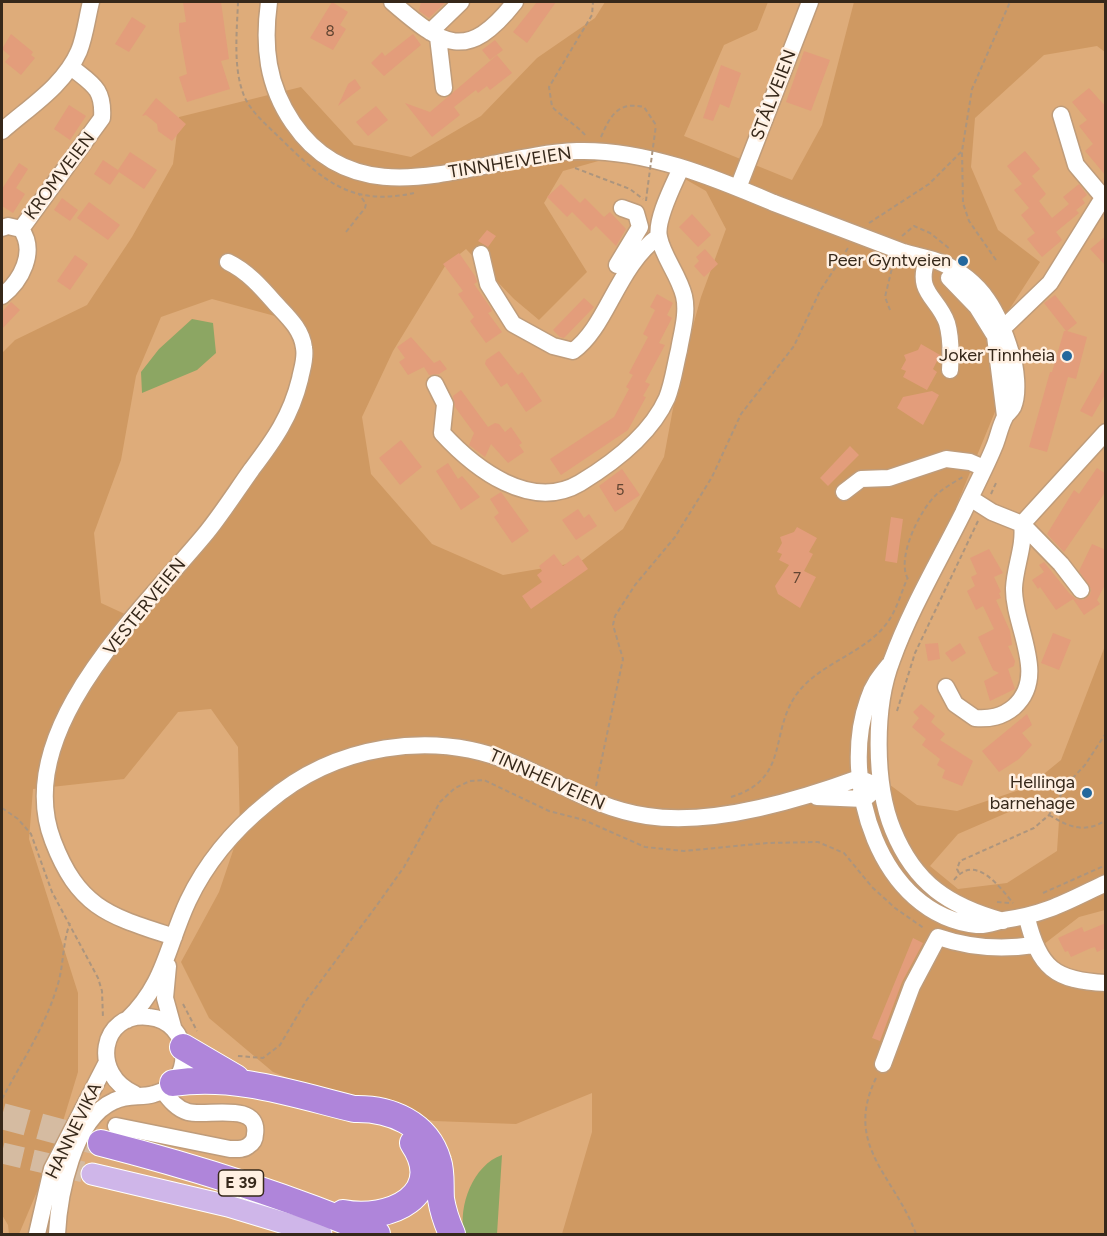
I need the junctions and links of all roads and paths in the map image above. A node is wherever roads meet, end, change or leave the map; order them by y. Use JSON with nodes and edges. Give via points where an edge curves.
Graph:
{"nodes":[{"id":1,"x":91,"y":2,"type":"edge"},
{"id":2,"x":238,"y":2,"type":"edge"},
{"id":3,"x":269,"y":2,"type":"edge"},
{"id":4,"x":461,"y":2,"type":"edge"},
{"id":5,"x":515,"y":2,"type":"edge"},
{"id":6,"x":593,"y":2,"type":"edge"},
{"id":7,"x":810,"y":2,"type":"edge"},
{"id":8,"x":1011,"y":2,"type":"edge"},
{"id":9,"x":395,"y":3,"type":"edge"},
{"id":10,"x":434,"y":34,"type":"junction"},
{"id":11,"x":71,"y":67,"type":"junction"},
{"id":12,"x":444,"y":88,"type":"dead end"},
{"id":13,"x":1061,"y":115,"type":"dead end"},
{"id":14,"x":2,"y":131,"type":"edge"},
{"id":15,"x":578,"y":137,"type":"dead end"},
{"id":16,"x":594,"y":137,"type":"dead end"},
{"id":17,"x":601,"y":137,"type":"junction"},
{"id":18,"x":610,"y":138,"type":"dead end"},
{"id":19,"x":649,"y":144,"type":"dead end"},
{"id":20,"x":660,"y":147,"type":"dead end"},
{"id":21,"x":962,"y":151,"type":"junction"},
{"id":22,"x":574,"y":167,"type":"dead end"},
{"id":23,"x":681,"y":168,"type":"junction"},
{"id":24,"x":738,"y":188,"type":"junction"},
{"id":25,"x":418,"y":192,"type":"dead end"},
{"id":26,"x":359,"y":194,"type":"junction"},
{"id":27,"x":1102,"y":204,"type":"edge"},
{"id":28,"x":622,"y":208,"type":"dead end"},
{"id":29,"x":2,"y":228,"type":"edge"},
{"id":30,"x":21,"y":229,"type":"junction"},
{"id":31,"x":864,"y":229,"type":"dead end"},
{"id":32,"x":346,"y":232,"type":"dead end"},
{"id":33,"x":659,"y":236,"type":"junction"},
{"id":34,"x":902,"y":244,"type":"junction"},
{"id":35,"x":849,"y":247,"type":"dead end"},
{"id":36,"x":481,"y":254,"type":"dead end"},
{"id":37,"x":957,"y":254,"type":"dead end"},
{"id":38,"x":927,"y":260,"type":"junction"},
{"id":39,"x":996,"y":260,"type":"dead end"},
{"id":40,"x":228,"y":262,"type":"dead end"},
{"id":41,"x":892,"y":268,"type":"dead end"},
{"id":42,"x":621,"y":278,"type":"junction"},
{"id":43,"x":2,"y":296,"type":"edge"},
{"id":44,"x":890,"y":310,"type":"dead end"},
{"id":45,"x":1000,"y":332,"type":"junction"},
{"id":46,"x":950,"y":370,"type":"dead end"},
{"id":47,"x":435,"y":384,"type":"dead end"},
{"id":48,"x":1106,"y":432,"type":"edge"},
{"id":49,"x":977,"y":465,"type":"junction"},
{"id":50,"x":844,"y":492,"type":"dead end"},
{"id":51,"x":977,"y":503,"type":"junction"},
{"id":52,"x":1022,"y":524,"type":"junction"},
{"id":53,"x":907,"y":579,"type":"junction"},
{"id":54,"x":1081,"y":590,"type":"dead end"},
{"id":55,"x":924,"y":593,"type":"junction"},
{"id":56,"x":891,"y":662,"type":"junction"},
{"id":57,"x":946,"y":687,"type":"dead end"},
{"id":58,"x":896,"y":716,"type":"dead end"},
{"id":59,"x":1106,"y":733,"type":"edge"},
{"id":60,"x":859,"y":778,"type":"junction"},
{"id":61,"x":586,"y":782,"type":"dead end"},
{"id":62,"x":596,"y":787,"type":"junction"},
{"id":63,"x":880,"y":787,"type":"junction"},
{"id":64,"x":606,"y":790,"type":"dead end"},
{"id":65,"x":730,"y":797,"type":"dead end"},
{"id":66,"x":807,"y":797,"type":"junction"},
{"id":67,"x":864,"y":799,"type":"junction"},
{"id":68,"x":2,"y":808,"type":"edge"},
{"id":69,"x":1049,"y":815,"type":"junction"},
{"id":70,"x":1106,"y":820,"type":"edge"},
{"id":71,"x":1106,"y":865,"type":"edge"},
{"id":72,"x":959,"y":873,"type":"junction"},
{"id":73,"x":954,"y":880,"type":"dead end"},
{"id":74,"x":1106,"y":883,"type":"edge"},
{"id":75,"x":1039,"y":895,"type":"dead end"},
{"id":76,"x":1022,"y":900,"type":"dead end"},
{"id":77,"x":991,"y":902,"type":"dead end"},
{"id":78,"x":1013,"y":903,"type":"junction"},
{"id":79,"x":1027,"y":918,"type":"junction"},
{"id":80,"x":1003,"y":921,"type":"junction"},
{"id":81,"x":70,"y":923,"type":"junction"},
{"id":82,"x":927,"y":931,"type":"dead end"},
{"id":83,"x":174,"y":937,"type":"junction"},
{"id":84,"x":1034,"y":945,"type":"junction"},
{"id":85,"x":169,"y":954,"type":"junction"},
{"id":86,"x":1106,"y":983,"type":"edge"},
{"id":87,"x":178,"y":1001,"type":"dead end"},
{"id":88,"x":110,"y":1014,"type":"dead end"},
{"id":89,"x":127,"y":1020,"type":"junction"},
{"id":90,"x":185,"y":1037,"type":"junction"},
{"id":91,"x":230,"y":1053,"type":"dead end"},
{"id":92,"x":106,"y":1064,"type":"junction"},
{"id":93,"x":883,"y":1064,"type":"joint"},
{"id":94,"x":246,"y":1067,"type":"junction"},
{"id":95,"x":168,"y":1087,"type":"junction"},
{"id":96,"x":135,"y":1094,"type":"junction"},
{"id":97,"x":2,"y":1100,"type":"edge"},
{"id":98,"x":354,"y":1109,"type":"junction"},
{"id":99,"x":108,"y":1134,"type":"joint"},
{"id":100,"x":92,"y":1174,"type":"tunnel mouth"},
{"id":101,"x":309,"y":1206,"type":"junction"},
{"id":102,"x":37,"y":1234,"type":"edge"},
{"id":103,"x":57,"y":1234,"type":"edge"},
{"id":104,"x":321,"y":1234,"type":"edge"},
{"id":105,"x":377,"y":1234,"type":"edge"},
{"id":106,"x":452,"y":1234,"type":"edge"},
{"id":107,"x":916,"y":1234,"type":"edge"}],
"edges":[{"from":1,"to":11,"type":"street"},
{"from":2,"to":26,"type":"path","via":[[238,72],[247,101],[314,172],[332,185]]},
{"from":3,"to":23,"type":"street","name":"TINNHEIVEIEN","via":[[266,52],[279,103],[311,145],[344,167],[379,176],[415,179],[577,151],[621,154]]},
{"from":4,"to":10,"type":"street"},
{"from":5,"to":10,"type":"street","via":[[495,24],[473,39],[448,42]]},
{"from":6,"to":15,"type":"path","via":[[592,15],[549,87],[552,106],[587,137]]},
{"from":7,"to":24,"type":"street","name":"STÅLVEIEN"},
{"from":8,"to":21,"type":"path","via":[[972,89]]},
{"from":9,"to":10,"type":"street"},
{"from":10,"to":12,"type":"street"},
{"from":11,"to":14,"type":"street","via":[[51,90]]},
{"from":11,"to":30,"type":"street","name":"KROMVEIEN","via":[[97,88],[104,99],[102,118]]},
{"from":13,"to":27,"type":"street","via":[[1076,165]]},
{"from":16,"to":17,"type":"path"},
{"from":17,"to":18,"type":"path"},
{"from":17,"to":22,"type":"path","bridge":true,"via":[[612,113],[628,105],[644,107],[656,125],[646,202],[630,189]]},
{"from":19,"to":20,"type":"path"},
{"from":21,"to":31,"type":"path","via":[[929,184]]},
{"from":21,"to":39,"type":"path","via":[[963,203],[969,221]]},
{"from":23,"to":24,"type":"street","name":"TINNHEIVEIEN"},
{"from":23,"to":33,"type":"street"},
{"from":24,"to":34,"type":"street","name":"TINNHEIVEIEN","bridge":true},
{"from":25,"to":26,"type":"path"},
{"from":26,"to":32,"type":"path","via":[[365,208]]},
{"from":27,"to":45,"type":"street","via":[[1050,284]]},
{"from":28,"to":42,"type":"street","via":[[636,213],[640,227],[615,270]]},
{"from":29,"to":30,"type":"street","name":"KROMVEIEN"},
{"from":30,"to":43,"type":"street","name":"KROMVEIEN","via":[[28,244],[27,261],[13,286]]},
{"from":33,"to":42,"type":"street","via":[[643,249]]},
{"from":33,"to":47,"type":"street","via":[[684,296],[683,330],[667,399],[651,423],[598,471],[572,488],[541,493],[525,490],[473,465],[442,433],[445,404]]},
{"from":34,"to":37,"type":"path","via":[[914,226]]},
{"from":34,"to":38,"type":"street","name":"TINNHEIVEIEN"},
{"from":35,"to":62,"type":"path","via":[[820,291],[794,346],[741,414],[712,477],[675,537],[615,616],[613,625],[623,659]]},
{"from":36,"to":42,"type":"street","via":[[488,284],[507,317],[563,351],[573,351],[588,336]]},
{"from":38,"to":45,"type":"street","name":"TINNHEIVEIEN","via":[[962,289]]},
{"from":38,"to":46,"type":"street","via":[[924,284],[947,324]]},
{"from":40,"to":83,"type":"street","name":"VESTERVEIEN","via":[[256,282],[301,335],[304,363],[296,396],[270,447],[207,532],[129,622],[86,683],[54,744],[46,777],[50,831],[77,888],[105,912]]},
{"from":41,"to":44,"type":"path","via":[[885,297]]},
{"from":45,"to":49,"type":"street","name":"TINNHEIVEIEN","via":[[1005,416]]},
{"from":48,"to":52,"type":"street"},
{"from":49,"to":50,"type":"street","via":[[946,459],[889,478],[861,479]]},
{"from":49,"to":51,"type":"street","name":"TINNHEIVEIEN"},
{"from":49,"to":53,"type":"path","via":[[936,496],[917,522],[903,565]]},
{"from":51,"to":52,"type":"street"},
{"from":51,"to":55,"type":"street","name":"TINNHEIVEIEN"},
{"from":51,"to":58,"type":"path","via":[[915,653]]},
{"from":52,"to":54,"type":"street"},
{"from":52,"to":57,"type":"street","via":[[1014,587],[1028,652],[1026,693],[1001,716],[975,718],[955,704]]},
{"from":53,"to":55,"type":"path"},
{"from":53,"to":65,"type":"path","via":[[891,618],[877,634],[810,680],[796,696],[771,769],[758,784]]},
{"from":55,"to":56,"type":"street","name":"TINNHEIVEIEN"},
{"from":56,"to":60,"type":"street","via":[[867,701],[858,751]]},
{"from":56,"to":63,"type":"street","name":"TINNHEIVEIEN","via":[[879,733]]},
{"from":59,"to":69,"type":"path"},
{"from":60,"to":63,"type":"street"},
{"from":60,"to":66,"type":"street","name":"TINNHEIVEIEN"},
{"from":60,"to":67,"type":"street"},
{"from":61,"to":62,"type":"path"},
{"from":62,"to":64,"type":"path"},
{"from":63,"to":67,"type":"street"},
{"from":63,"to":80,"type":"street","name":"TINNHEIVEIEN","via":[[898,842],[925,882],[962,908]]},
{"from":66,"to":67,"type":"street","name":"TINNHEIVEIEN"},
{"from":66,"to":83,"type":"street","name":"TINNHEIVEIEN","via":[[721,814],[650,817],[590,801],[484,752],[449,746],[384,748],[322,768],[268,801],[241,827],[201,878]]},
{"from":67,"to":80,"type":"street","via":[[881,850],[914,898],[957,921],[979,926]]},
{"from":68,"to":81,"type":"path","via":[[31,834],[47,880]]},
{"from":69,"to":70,"type":"path","via":[[1079,829],[1094,828]]},
{"from":69,"to":72,"type":"path","via":[[1034,828],[960,861]]},
{"from":71,"to":75,"type":"path"},
{"from":72,"to":73,"type":"path"},
{"from":72,"to":78,"type":"path","via":[[985,873]]},
{"from":74,"to":79,"type":"street"},
{"from":76,"to":78,"type":"path"},
{"from":77,"to":78,"type":"path"},
{"from":79,"to":80,"type":"street"},
{"from":79,"to":84,"type":"street"},
{"from":81,"to":88,"type":"path","via":[[98,978],[103,1020]]},
{"from":81,"to":97,"type":"path","via":[[58,984],[47,1015]]},
{"from":82,"to":94,"type":"path","via":[[887,901],[844,853],[825,844],[789,842],[684,851],[645,847],[584,820],[549,811],[484,780],[470,781],[440,802],[404,867],[306,1001],[280,1045]]},
{"from":83,"to":85,"type":"street","name":"TINNHEIVEIEN"},
{"from":84,"to":86,"type":"street","via":[[1046,964],[1065,978]]},
{"from":84,"to":93,"type":"street","via":[[1006,949],[975,947],[938,937],[912,986]]},
{"from":85,"to":89,"type":"street","name":"TINNHEIVEIEN","via":[[151,994]]},
{"from":85,"to":90,"type":"street","name":"TINNHEIVEIEN","via":[[165,998]]},
{"from":87,"to":90,"type":"path","via":[[187,1009]]},
{"from":89,"to":90,"type":"street","via":[[151,1017]]},
{"from":89,"to":92,"type":"street","via":[[107,1043]]},
{"from":90,"to":94,"type":"highway","number":"E 39"},
{"from":90,"to":95,"type":"street","via":[[183,1066]]},
{"from":91,"to":94,"type":"path"},
{"from":92,"to":96,"type":"street","via":[[116,1083]]},
{"from":92,"to":102,"type":"street","name":"HANNEVIKA","via":[[52,1169]]},
{"from":93,"to":107,"type":"path","via":[[871,1087],[864,1130],[870,1153]]},
{"from":94,"to":95,"type":"highway","number":"E 39"},
{"from":94,"to":98,"type":"highway","number":"E 39"},
{"from":95,"to":96,"type":"street","via":[[145,1096]]},
{"from":95,"to":99,"type":"street","via":[[177,1107],[188,1112],[242,1114],[252,1120],[255,1139],[249,1146],[230,1149]]},
{"from":96,"to":103,"type":"street","via":[[105,1106],[78,1143],[62,1187]]},
{"from":98,"to":101,"type":"highway","number":"E 39","via":[[410,1139],[421,1160],[421,1182],[410,1200],[388,1213],[348,1214]]},
{"from":98,"to":106,"type":"highway","number":"E 39","via":[[391,1113],[405,1119],[425,1137],[438,1162],[441,1199]]},
{"from":99,"to":101,"type":"highway","number":"E 39"},
{"from":100,"to":104,"type":"main road","via":[[228,1206]]},
{"from":101,"to":105,"type":"highway","number":"E 39"}]}
